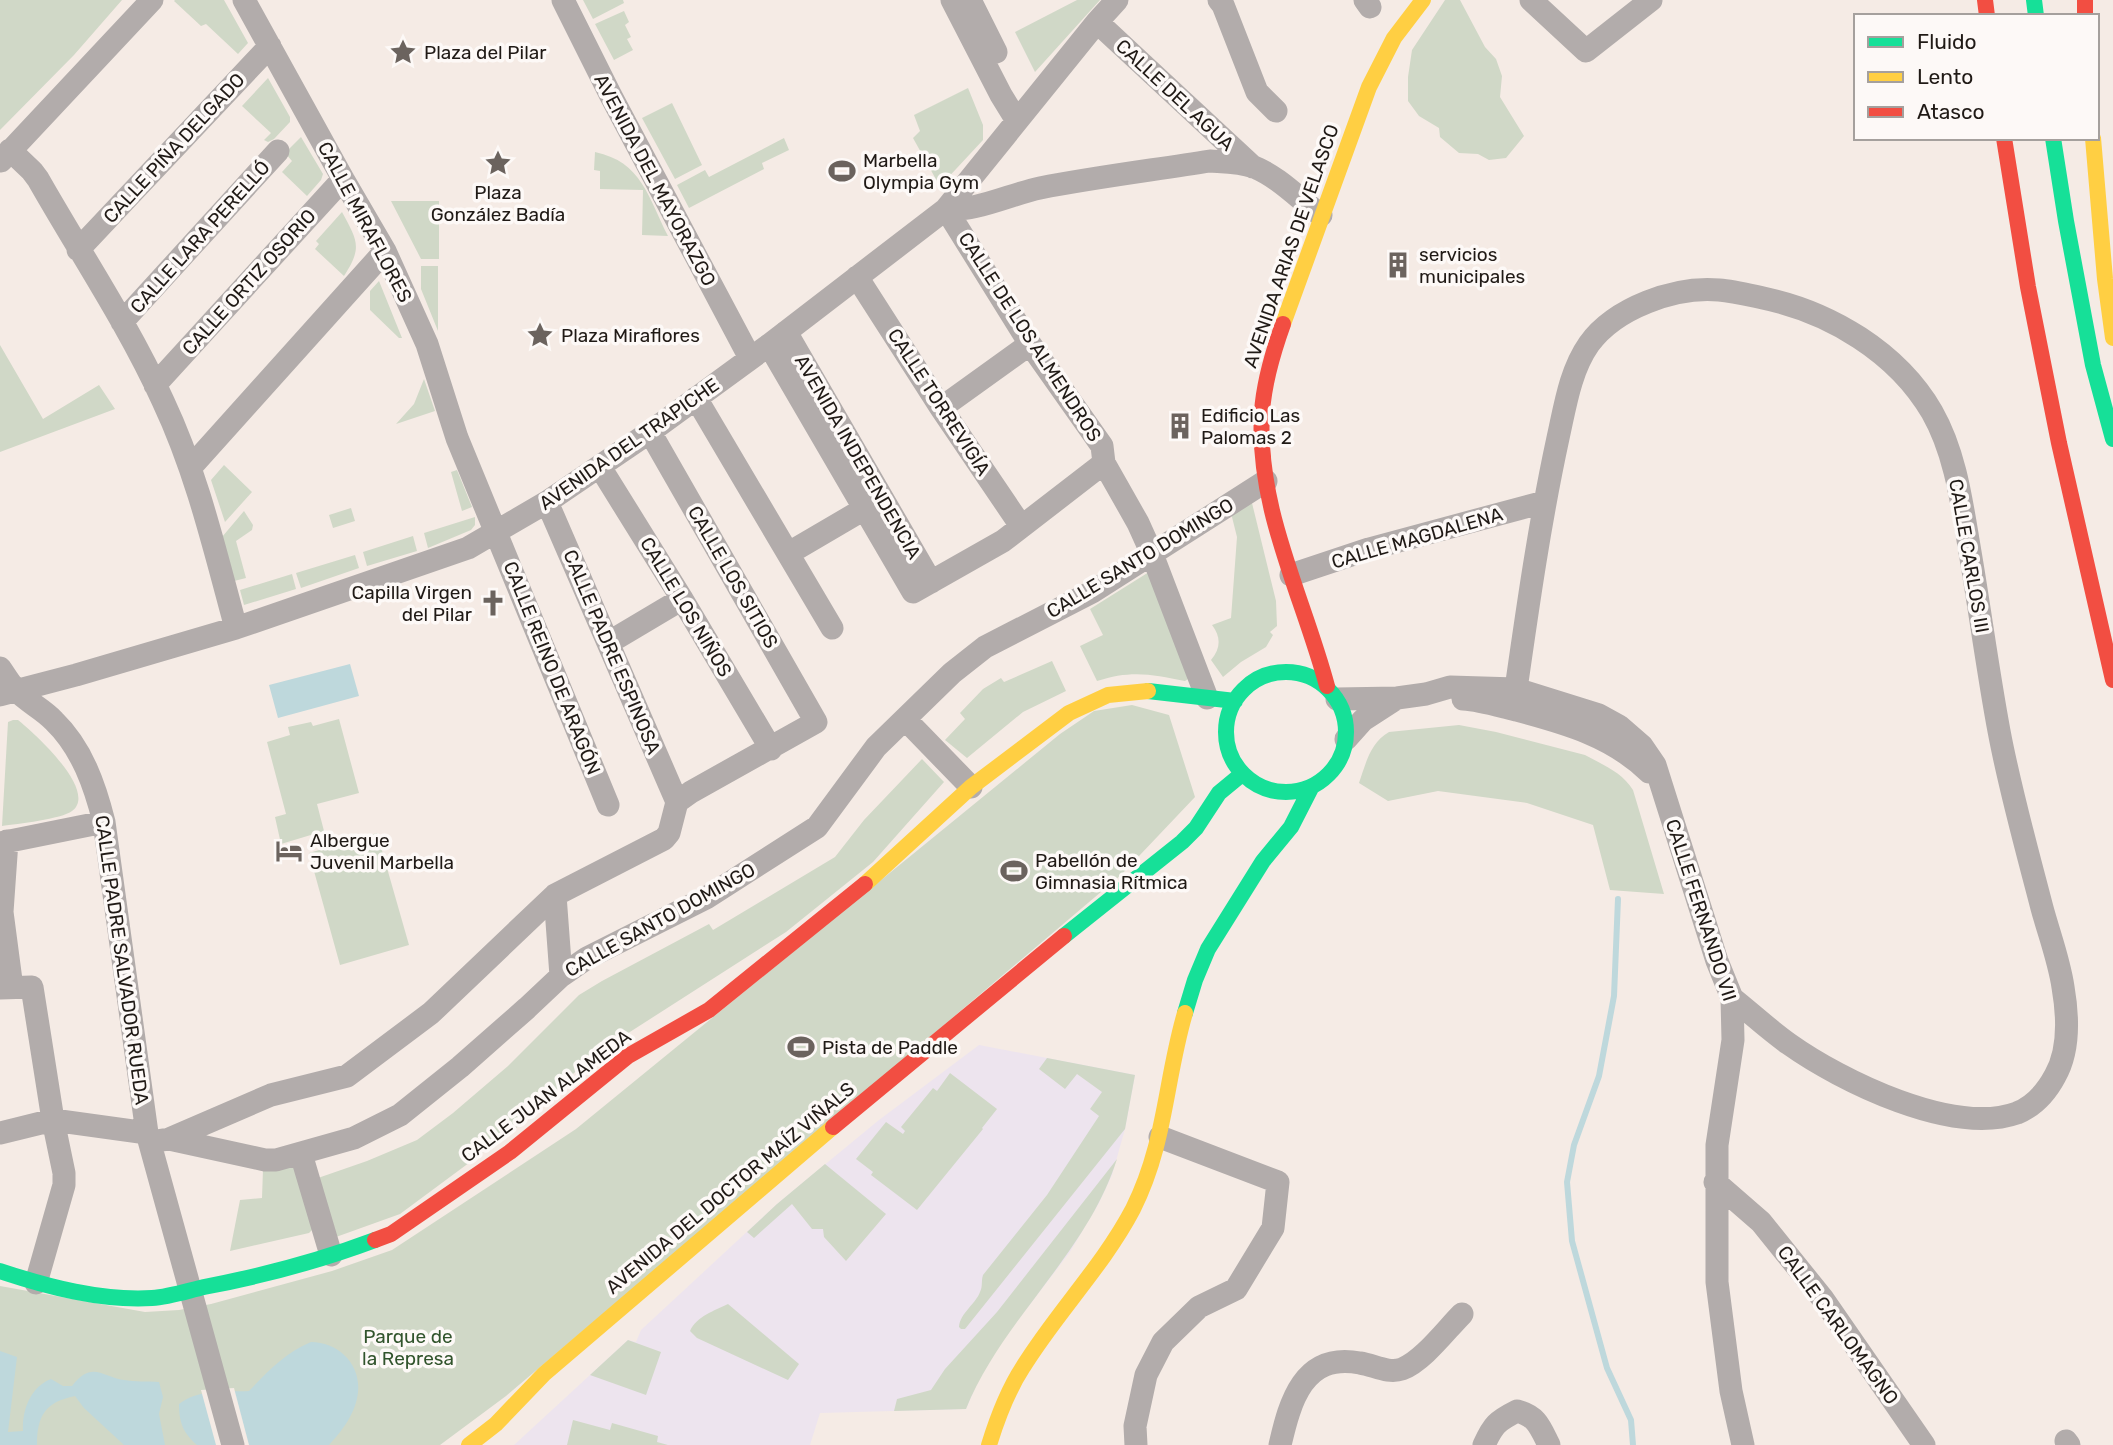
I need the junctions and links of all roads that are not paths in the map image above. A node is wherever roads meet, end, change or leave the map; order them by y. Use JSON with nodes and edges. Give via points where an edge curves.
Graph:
{"nodes":[{"id":1,"x":152,"y":0,"type":"edge"},
{"id":2,"x":244,"y":0,"type":"edge"},
{"id":3,"x":563,"y":0,"type":"edge"},
{"id":4,"x":952,"y":0,"type":"edge"},
{"id":5,"x":970,"y":0,"type":"edge"},
{"id":6,"x":1117,"y":0,"type":"edge"},
{"id":7,"x":1219,"y":0,"type":"edge"},
{"id":8,"x":1423,"y":0,"type":"edge"},
{"id":9,"x":1651,"y":0,"type":"edge"},
{"id":10,"x":1534,"y":1,"type":"edge"},
{"id":11,"x":1097,"y":22,"type":"junction"},
{"id":12,"x":270,"y":46,"type":"junction"},
{"id":13,"x":1276,"y":111,"type":"dead end"},
{"id":14,"x":1021,"y":116,"type":"junction"},
{"id":15,"x":2004,"y":140,"type":"edge"},
{"id":16,"x":2053,"y":140,"type":"edge"},
{"id":17,"x":2092,"y":140,"type":"edge"},
{"id":18,"x":278,"y":151,"type":"dead end"},
{"id":19,"x":5,"y":156,"type":"edge"},
{"id":20,"x":988,"y":158,"type":"junction"},
{"id":21,"x":1254,"y":167,"type":"junction"},
{"id":22,"x":343,"y":179,"type":"junction"},
{"id":23,"x":1007,"y":197,"type":"junction"},
{"id":24,"x":946,"y":209,"type":"junction"},
{"id":25,"x":1321,"y":215,"type":"junction"},
{"id":26,"x":78,"y":250,"type":"junction"},
{"id":27,"x":385,"y":251,"type":"junction"},
{"id":28,"x":857,"y":277,"type":"junction"},
{"id":29,"x":122,"y":322,"type":"junction"},
{"id":30,"x":2113,"y":338,"type":"edge"},
{"id":31,"x":1030,"y":344,"type":"junction"},
{"id":32,"x":768,"y":345,"type":"junction"},
{"id":33,"x":155,"y":384,"type":"junction"},
{"id":34,"x":696,"y":398,"type":"junction"},
{"id":35,"x":941,"y":408,"type":"junction"},
{"id":36,"x":650,"y":432,"type":"junction"},
{"id":37,"x":2113,"y":439,"type":"edge"},
{"id":38,"x":1104,"y":463,"type":"junction"},
{"id":39,"x":600,"y":467,"type":"junction"},
{"id":40,"x":190,"y":468,"type":"junction"},
{"id":41,"x":1266,"y":481,"type":"junction"},
{"id":42,"x":547,"y":502,"type":"junction"},
{"id":43,"x":1544,"y":502,"type":"junction"},
{"id":44,"x":864,"y":509,"type":"junction"},
{"id":45,"x":1021,"y":526,"type":"junction"},
{"id":46,"x":496,"y":532,"type":"junction"},
{"id":47,"x":789,"y":553,"type":"junction"},
{"id":48,"x":1152,"y":554,"type":"junction"},
{"id":49,"x":1291,"y":575,"type":"junction"},
{"id":50,"x":922,"y":587,"type":"junction"},
{"id":51,"x":682,"y":599,"type":"junction"},
{"id":52,"x":1299,"y":603,"type":"junction"},
{"id":53,"x":236,"y":628,"type":"junction"},
{"id":54,"x":832,"y":628,"type":"dead end"},
{"id":55,"x":1293,"y":633,"type":"dead end"},
{"id":56,"x":608,"y":643,"type":"junction"},
{"id":57,"x":1285,"y":655,"type":"dead end"},
{"id":58,"x":0,"y":668,"type":"edge"},
{"id":59,"x":1269,"y":674,"type":"junction"},
{"id":60,"x":2113,"y":680,"type":"edge"},
{"id":61,"x":1516,"y":689,"type":"junction"},
{"id":62,"x":1332,"y":692,"type":"junction"},
{"id":63,"x":8,"y":693,"type":"edge"},
{"id":64,"x":1426,"y":694,"type":"junction"},
{"id":65,"x":1207,"y":698,"type":"junction"},
{"id":66,"x":1397,"y":698,"type":"junction"},
{"id":67,"x":1235,"y":701,"type":"junction"},
{"id":68,"x":1486,"y":702,"type":"junction"},
{"id":69,"x":905,"y":719,"type":"junction"},
{"id":70,"x":1563,"y":723,"type":"junction"},
{"id":71,"x":1601,"y":727,"type":"junction"},
{"id":72,"x":1346,"y":739,"type":"junction"},
{"id":73,"x":771,"y":749,"type":"junction"},
{"id":74,"x":1241,"y":774,"type":"junction"},
{"id":75,"x":1262,"y":786,"type":"junction"},
{"id":76,"x":1312,"y":786,"type":"junction"},
{"id":77,"x":971,"y":787,"type":"junction"},
{"id":78,"x":677,"y":803,"type":"junction"},
{"id":79,"x":608,"y":805,"type":"dead end"},
{"id":80,"x":1269,"y":807,"type":"dead end"},
{"id":81,"x":104,"y":822,"type":"junction"},
{"id":82,"x":1270,"y":824,"type":"dead end"},
{"id":83,"x":3,"y":842,"type":"edge"},
{"id":84,"x":1263,"y":861,"type":"junction"},
{"id":85,"x":555,"y":895,"type":"junction"},
{"id":86,"x":561,"y":976,"type":"junction"},
{"id":87,"x":15,"y":988,"type":"edge"},
{"id":88,"x":1732,"y":998,"type":"junction"},
{"id":89,"x":52,"y":1120,"type":"junction"},
{"id":90,"x":0,"y":1133,"type":"edge"},
{"id":91,"x":1160,"y":1137,"type":"junction"},
{"id":92,"x":155,"y":1138,"type":"junction"},
{"id":93,"x":301,"y":1154,"type":"junction"},
{"id":94,"x":1715,"y":1182,"type":"junction"},
{"id":95,"x":331,"y":1255,"type":"junction"},
{"id":96,"x":0,"y":1271,"type":"edge"},
{"id":97,"x":36,"y":1283,"type":"junction"},
{"id":98,"x":192,"y":1300,"type":"junction"},
{"id":99,"x":1462,"y":1314,"type":"dead end"},
{"id":100,"x":496,"y":1424,"type":"junction"},
{"id":101,"x":233,"y":1445,"type":"edge"},
{"id":102,"x":469,"y":1445,"type":"edge"},
{"id":103,"x":485,"y":1445,"type":"edge"},
{"id":104,"x":989,"y":1445,"type":"edge"},
{"id":105,"x":1136,"y":1445,"type":"edge"},
{"id":106,"x":1280,"y":1445,"type":"edge"},
{"id":107,"x":1484,"y":1445,"type":"edge"},
{"id":108,"x":1549,"y":1445,"type":"edge"},
{"id":109,"x":1743,"y":1445,"type":"edge"},
{"id":110,"x":1924,"y":1445,"type":"edge"}],
"edges":[{"from":1,"to":19,"type":"street"},
{"from":2,"to":12,"type":"street","name":"CALLE MIRAFLORES"},
{"from":3,"to":32,"type":"street","name":"AVENIDA DEL MAYORAZGO","via":[[611,96]]},
{"from":4,"to":14,"type":"street","via":[[1001,95]]},
{"from":5,"to":14,"type":"street"},
{"from":6,"to":11,"type":"street","name":"AVENIDA DEL TRAPICHE"},
{"from":7,"to":13,"type":"street","via":[[1257,92]]},
{"from":8,"to":25,"type":"main road","name":"AVENIDA ARIAS DE VELASCO","via":[[1394,38],[1369,87]]},
{"from":9,"to":10,"type":"street","via":[[1586,51]]},
{"from":11,"to":14,"type":"street","name":"AVENIDA DEL TRAPICHE"},
{"from":11,"to":21,"type":"street","name":"CALLE DEL AGUA"},
{"from":12,"to":22,"type":"street","name":"CALLE MIRAFLORES"},
{"from":12,"to":26,"type":"street","name":"CALLE PIÑA DELGADO"},
{"from":14,"to":20,"type":"street","name":"AVENIDA DEL TRAPICHE"},
{"from":15,"to":60,"type":"main road","via":[[2062,456]]},
{"from":16,"to":37,"type":"main road","via":[[2093,365]]},
{"from":17,"to":30,"type":"main road"},
{"from":18,"to":29,"type":"street","name":"CALLE LARA PERELLÓ"},
{"from":19,"to":26,"type":"street","via":[[38,179]]},
{"from":20,"to":23,"type":"street","via":[[995,181]]},
{"from":20,"to":24,"type":"street","name":"AVENIDA DEL TRAPICHE"},
{"from":21,"to":23,"type":"street","via":[[1210,162]]},
{"from":21,"to":25,"type":"street","name":"CALLE DEL AGUA"},
{"from":22,"to":27,"type":"street","name":"CALLE MIRAFLORES"},
{"from":22,"to":33,"type":"street","name":"CALLE ORTIZ OSORIO"},
{"from":23,"to":24,"type":"street"},
{"from":24,"to":28,"type":"street","name":"AVENIDA DEL TRAPICHE"},
{"from":24,"to":31,"type":"street","name":"CALLE DE LOS ALMENDROS"},
{"from":25,"to":41,"type":"main road","name":"AVENIDA ARIAS DE VELASCO","via":[[1268,372],[1262,414]]},
{"from":26,"to":29,"type":"street"},
{"from":27,"to":40,"type":"street"},
{"from":27,"to":46,"type":"street","name":"CALLE MIRAFLORES","via":[[427,344],[457,438]]},
{"from":28,"to":32,"type":"street","name":"AVENIDA DEL TRAPICHE"},
{"from":28,"to":35,"type":"street","name":"CALLE TORREVIGÍA"},
{"from":29,"to":33,"type":"street"},
{"from":31,"to":35,"type":"street"},
{"from":31,"to":38,"type":"street","name":"CALLE DE LOS ALMENDROS","via":[[1102,446]]},
{"from":32,"to":34,"type":"street","name":"AVENIDA DEL TRAPICHE"},
{"from":32,"to":44,"type":"street","name":"AVENIDA INDEPENDENCIA"},
{"from":32,"to":50,"type":"street","name":"AVENIDA INDEPENDENCIA"},
{"from":33,"to":40,"type":"street"},
{"from":34,"to":36,"type":"street","name":"AVENIDA DEL TRAPICHE"},
{"from":34,"to":47,"type":"street"},
{"from":35,"to":45,"type":"street","name":"CALLE TORREVIGÍA"},
{"from":36,"to":39,"type":"street","name":"AVENIDA DEL TRAPICHE"},
{"from":36,"to":73,"type":"street","name":"CALLE LOS SITIOS","via":[[816,722]]},
{"from":38,"to":45,"type":"street"},
{"from":38,"to":48,"type":"street","name":"CALLE DE LOS ALMENDROS"},
{"from":39,"to":42,"type":"street","name":"AVENIDA DEL TRAPICHE"},
{"from":39,"to":51,"type":"street","name":"CALLE LOS NIÑOS"},
{"from":40,"to":53,"type":"street"},
{"from":41,"to":48,"type":"street","name":"CALLE SANTO DOMINGO"},
{"from":41,"to":49,"type":"main road","name":"AVENIDA ARIAS DE VELASCO"},
{"from":42,"to":46,"type":"street","name":"AVENIDA DEL TRAPICHE"},
{"from":42,"to":56,"type":"street","name":"CALLE PADRE ESPINOSA"},
{"from":43,"to":49,"type":"street","name":"CALLE MAGDALENA"},
{"from":43,"to":61,"type":"street","name":"CALLE CARLOS III"},
{"from":43,"to":88,"type":"street","name":"CALLE CARLOS III","via":[[1574,373],[1588,346],[1623,314],[1692,290],[1770,299],[1859,337],[1911,382],[1946,443],[1961,499],[2000,734],[2063,985],[2066,1048],[2058,1072],[2041,1097],[2020,1112],[1968,1118],[1940,1112],[1875,1092],[1826,1066],[1785,1042]]},
{"from":44,"to":47,"type":"street"},
{"from":44,"to":50,"type":"street","name":"AVENIDA INDEPENDENCIA"},
{"from":45,"to":50,"type":"street"},
{"from":46,"to":53,"type":"street","name":"AVENIDA DEL TRAPICHE","via":[[468,548]]},
{"from":46,"to":79,"type":"street","name":"CALLE REINO DE ARAGÓN"},
{"from":47,"to":54,"type":"street"},
{"from":48,"to":65,"type":"street","name":"CALLE DE LOS ALMENDROS"},
{"from":48,"to":69,"type":"street","name":"CALLE SANTO DOMINGO","via":[[1092,592],[985,648]]},
{"from":49,"to":52,"type":"main road","name":"AVENIDA ARIAS DE VELASCO"},
{"from":51,"to":56,"type":"street"},
{"from":51,"to":73,"type":"street","name":"CALLE LOS NIÑOS"},
{"from":52,"to":55,"type":"main road","name":"AVENIDA ARIAS DE VELASCO"},
{"from":52,"to":62,"type":"main road","name":"AVENIDA ARIAS DE VELASCO"},
{"from":53,"to":63,"type":"street","name":"AVENIDA DEL TRAPICHE"},
{"from":56,"to":78,"type":"street","name":"CALLE PADRE ESPINOSA"},
{"from":57,"to":59,"type":"main road"},
{"from":58,"to":63,"type":"street","name":"CALLE PADRE SALVADOR RUEDA"},
{"from":59,"to":62,"type":"main road","via":[[1302,674]]},
{"from":59,"to":67,"type":"main road","via":[[1245,688]]},
{"from":61,"to":64,"type":"street","name":"CALLE FERNANDO VII","via":[[1450,687]]},
{"from":61,"to":68,"type":"street"},
{"from":61,"to":70,"type":"street","name":"CALLE FERNANDO VII","via":[[1523,699]]},
{"from":61,"to":71,"type":"street","name":"CALLE FERNANDO VII"},
{"from":62,"to":66,"type":"street","name":"CALLE FERNANDO VII"},
{"from":62,"to":72,"type":"main road","via":[[1343,710]]},
{"from":63,"to":81,"type":"street","name":"CALLE PADRE SALVADOR RUEDA","via":[[54,721],[73,745],[89,773]]},
{"from":64,"to":66,"type":"street","name":"CALLE FERNANDO VII"},
{"from":64,"to":68,"type":"street","name":"CALLE FERNANDO VII"},
{"from":65,"to":67,"type":"main road","name":"CALLE JUAN ALAMEDA"},
{"from":65,"to":77,"type":"main road","name":"CALLE JUAN ALAMEDA","via":[[1148,691],[1108,695],[1069,713]]},
{"from":66,"to":72,"type":"street","name":"CALLE FERNANDO VII","via":[[1363,720]]},
{"from":67,"to":74,"type":"main road","via":[[1227,743]]},
{"from":68,"to":70,"type":"street","name":"CALLE FERNANDO VII"},
{"from":69,"to":77,"type":"street"},
{"from":69,"to":86,"type":"street","name":"CALLE SANTO DOMINGO","via":[[876,747],[817,827],[706,898],[587,958]]},
{"from":70,"to":71,"type":"street","name":"CALLE FERNANDO VII"},
{"from":71,"to":88,"type":"street","name":"CALLE FERNANDO VII","via":[[1619,726],[1655,765]]},
{"from":72,"to":76,"type":"main road","via":[[1335,767]]},
{"from":73,"to":78,"type":"street"},
{"from":74,"to":75,"type":"main road"},
{"from":74,"to":100,"type":"main road","name":"AVENIDA DEL DOCTOR MAÍZ VIÑALS","via":[[1219,793],[1182,842],[691,1248],[544,1374]]},
{"from":75,"to":76,"type":"main road","via":[[1283,792]]},
{"from":75,"to":80,"type":"main road"},
{"from":76,"to":84,"type":"main road","via":[[1291,827]]},
{"from":77,"to":95,"type":"main road","name":"CALLE JUAN ALAMEDA","via":[[851,896],[709,1010],[628,1056],[510,1152],[391,1234]]},
{"from":78,"to":85,"type":"street","via":[[664,839]]},
{"from":81,"to":83,"type":"street"},
{"from":81,"to":92,"type":"street","name":"CALLE PADRE SALVADOR RUEDA"},
{"from":82,"to":84,"type":"main road"},
{"from":83,"to":87,"type":"street","via":[[2,912]]},
{"from":84,"to":91,"type":"main road","via":[[1195,980]]},
{"from":85,"to":86,"type":"street"},
{"from":85,"to":92,"type":"street","via":[[431,1013],[347,1076],[271,1095]]},
{"from":86,"to":93,"type":"street","name":"CALLE SANTO DOMINGO","via":[[400,1115],[355,1138]]},
{"from":87,"to":89,"type":"street"},
{"from":88,"to":94,"type":"street","name":"CALLE FERNANDO VII","via":[[1733,1040]]},
{"from":89,"to":90,"type":"street"},
{"from":89,"to":92,"type":"street","name":"CALLE SANTO DOMINGO"},
{"from":89,"to":97,"type":"street","via":[[64,1185]]},
{"from":91,"to":104,"type":"main road","via":[[1149,1174],[1116,1239],[1022,1368]]},
{"from":91,"to":105,"type":"street","via":[[1278,1182],[1273,1228],[1236,1289],[1199,1307],[1163,1342],[1146,1375],[1135,1426]]},
{"from":92,"to":93,"type":"street","name":"CALLE SANTO DOMINGO","via":[[265,1160]]},
{"from":92,"to":98,"type":"street","name":"CALLE PADRE SALVADOR RUEDA"},
{"from":93,"to":95,"type":"street"},
{"from":94,"to":109,"type":"street","name":"CALLE FERNANDO VII","via":[[1717,1282]]},
{"from":94,"to":110,"type":"street","name":"CALLE CARLOMAGNO","via":[[1761,1222],[1823,1299]]},
{"from":95,"to":98,"type":"main road","name":"CALLE JUAN ALAMEDA"},
{"from":96,"to":97,"type":"main road","name":"CALLE JUAN ALAMEDA"},
{"from":97,"to":98,"type":"main road","name":"CALLE JUAN ALAMEDA","via":[[111,1297]]},
{"from":98,"to":101,"type":"street","name":"CALLE PADRE SALVADOR RUEDA"},
{"from":99,"to":106,"type":"street","via":[[1409,1366],[1389,1371],[1339,1361],[1303,1380],[1292,1400]]},
{"from":100,"to":102,"type":"main road","name":"AVENIDA DEL DOCTOR MAÍZ VIÑALS"},
{"from":100,"to":103,"type":"main road"},
{"from":107,"to":108,"type":"street","via":[[1492,1427],[1517,1411],[1529,1414]]}]}
